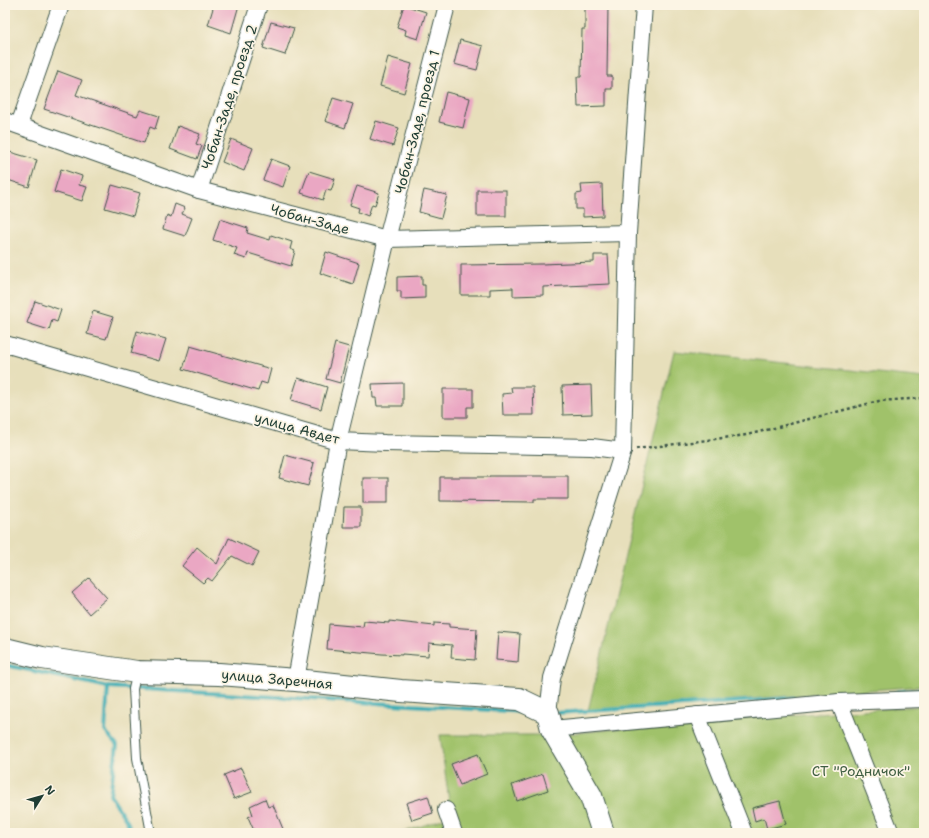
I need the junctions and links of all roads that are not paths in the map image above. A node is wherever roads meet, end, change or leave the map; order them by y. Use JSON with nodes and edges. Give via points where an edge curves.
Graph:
{"nodes":[{"id":1,"x":61,"y":5,"type":"edge"},
{"id":2,"x":259,"y":5,"type":"edge"},
{"id":3,"x":447,"y":5,"type":"edge"},
{"id":4,"x":644,"y":5,"type":"edge"},
{"id":5,"x":12,"y":123,"type":"edge"},
{"id":6,"x":199,"y":190,"type":"junction"},
{"id":7,"x":628,"y":233,"type":"junction"},
{"id":8,"x":387,"y":239,"type":"junction"},
{"id":9,"x":5,"y":344,"type":"edge"},
{"id":10,"x":338,"y":441,"type":"junction"},
{"id":11,"x":623,"y":451,"type":"junction"},
{"id":12,"x":5,"y":648,"type":"edge"},
{"id":13,"x":137,"y":672,"type":"junction"},
{"id":14,"x":296,"y":680,"type":"junction"},
{"id":15,"x":924,"y":699,"type":"edge"},
{"id":16,"x":839,"y":702,"type":"junction"},
{"id":17,"x":697,"y":715,"type":"junction"},
{"id":18,"x":550,"y":721,"type":"junction"},
{"id":19,"x":446,"y":810,"type":"dead end"},
{"id":20,"x":151,"y":833,"type":"edge"},
{"id":21,"x":454,"y":833,"type":"edge"},
{"id":22,"x":603,"y":833,"type":"edge"},
{"id":23,"x":744,"y":833,"type":"edge"},
{"id":24,"x":891,"y":833,"type":"edge"}],
"edges":[{"from":1,"to":5,"type":"street"},
{"from":2,"to":6,"type":"street","name":"Чобан-Заде, проезд 2"},
{"from":3,"to":8,"type":"street","name":"Чобан-Заде, проезд 1"},
{"from":4,"to":7,"type":"street"},
{"from":5,"to":6,"type":"street","name":"Чобан-Заде"},
{"from":6,"to":8,"type":"street","name":"Чобан-Заде"},
{"from":7,"to":8,"type":"street","name":"Чобан-Заде"},
{"from":7,"to":11,"type":"street"},
{"from":8,"to":10,"type":"street","name":"Чобан-Заде, проезд 1"},
{"from":9,"to":10,"type":"street","name":"улица Авдет"},
{"from":10,"to":11,"type":"street","name":"улица Авдет","via":[[592,447]]},
{"from":10,"to":14,"type":"street","name":"Чобан-Заде, проезд 1"},
{"from":11,"to":18,"type":"street","via":[[552,678]]},
{"from":12,"to":13,"type":"street","name":"улица Заречная","via":[[42,658]]},
{"from":13,"to":14,"type":"street","name":"улица Заречная","via":[[219,674]]},
{"from":13,"to":20,"type":"lane","via":[[133,689],[137,758]]},
{"from":14,"to":18,"type":"street","name":"улица Заречная","via":[[401,691],[519,699]]},
{"from":15,"to":16,"type":"street"},
{"from":16,"to":17,"type":"street"},
{"from":16,"to":24,"type":"street"},
{"from":17,"to":18,"type":"street"},
{"from":17,"to":23,"type":"street"},
{"from":18,"to":22,"type":"street","via":[[591,796]]},
{"from":19,"to":21,"type":"street"}]}
